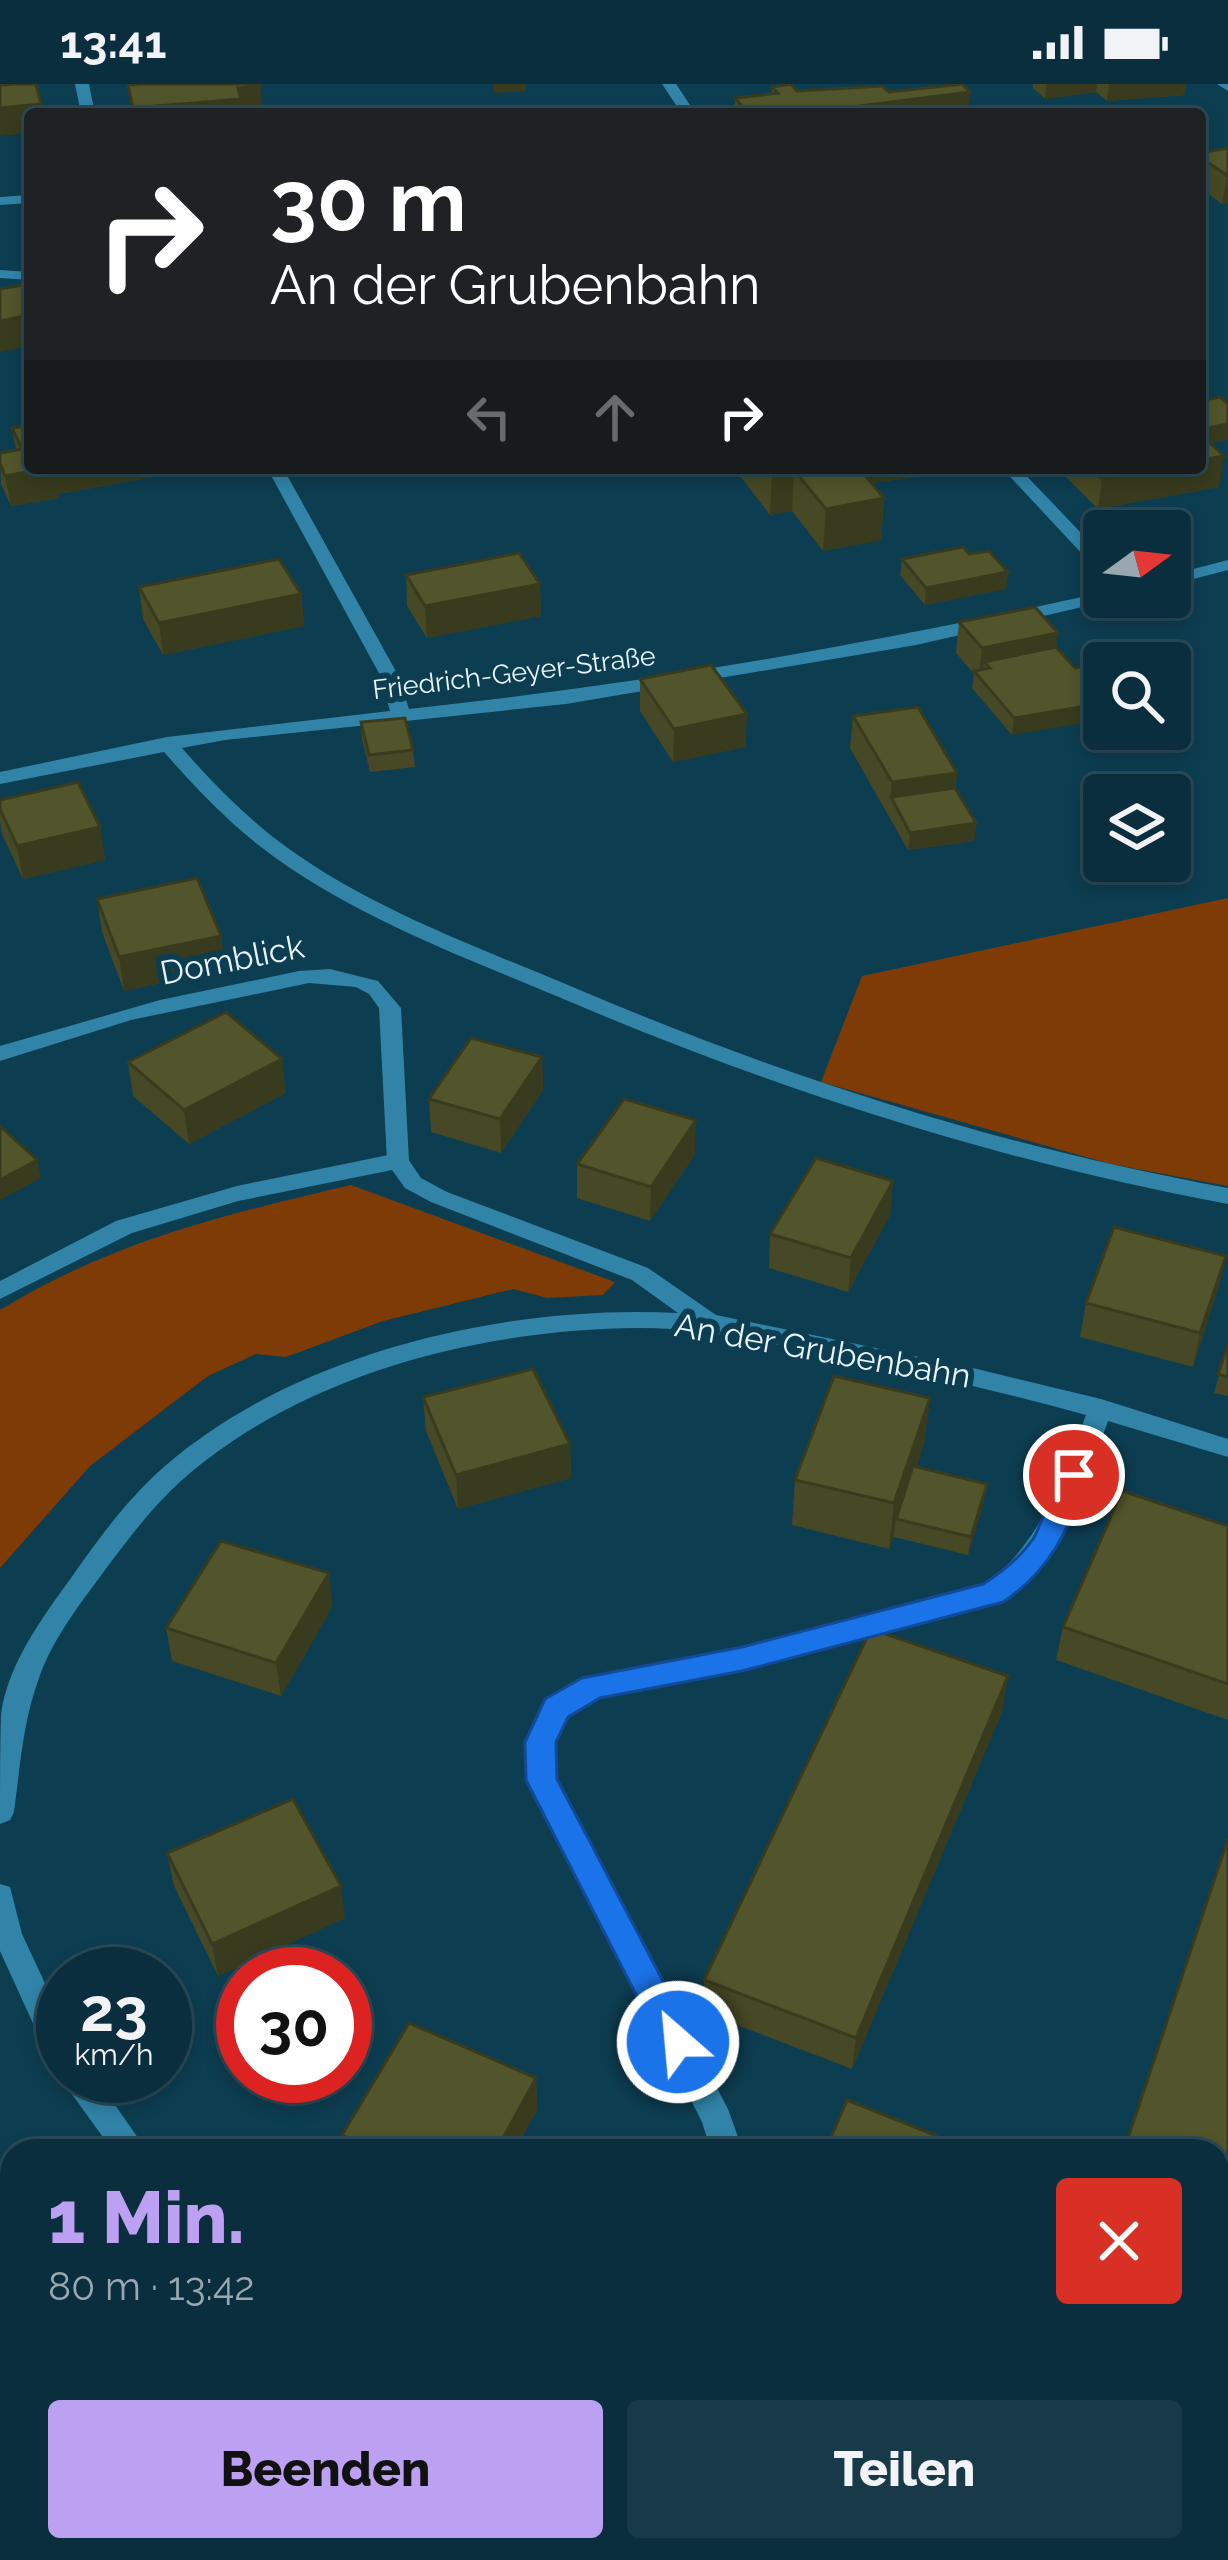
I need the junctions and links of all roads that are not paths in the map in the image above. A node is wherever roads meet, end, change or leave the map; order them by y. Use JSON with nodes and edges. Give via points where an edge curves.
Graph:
{"nodes":[{"id":1,"x":277,"y":474,"type":"edge"},
{"id":2,"x":1016,"y":474,"type":"edge"},
{"id":3,"x":1083,"y":545,"type":"edge"},
{"id":4,"x":1228,"y":565,"type":"edge"},
{"id":5,"x":1191,"y":575,"type":"edge"},
{"id":6,"x":1083,"y":602,"type":"edge"},
{"id":7,"x":401,"y":715,"type":"junction"},
{"id":8,"x":167,"y":743,"type":"junction"},
{"id":9,"x":0,"y":778,"type":"edge"},
{"id":10,"x":0,"y":1054,"type":"edge"},
{"id":11,"x":398,"y":1161,"type":"junction"},
{"id":12,"x":1228,"y":1196,"type":"edge"},
{"id":13,"x":0,"y":1291,"type":"edge"},
{"id":14,"x":710,"y":1324,"type":"junction"},
{"id":15,"x":1101,"y":1408,"type":"junction"},
{"id":16,"x":1228,"y":1448,"type":"edge"},
{"id":17,"x":0,"y":1812,"type":"edge"},
{"id":18,"x":0,"y":1896,"type":"edge"},
{"id":19,"x":36,"y":1997,"type":"edge"},
{"id":20,"x":96,"y":2103,"type":"edge"},
{"id":21,"x":122,"y":2139,"type":"edge"},
{"id":22,"x":723,"y":2139,"type":"edge"}],
"edges":[{"from":1,"to":7,"type":"street","via":[[389,675]]},
{"from":2,"to":3,"type":"street"},
{"from":4,"to":5,"type":"street"},
{"from":6,"to":7,"type":"street","name":"Friedrich-Geyer-Straße","via":[[916,640],[566,698]]},
{"from":7,"to":8,"type":"street","name":"Friedrich-Geyer-Straße"},
{"from":8,"to":9,"type":"street","name":"Friedrich-Geyer-Straße"},
{"from":8,"to":12,"type":"street","via":[[246,826],[302,865],[436,936],[685,1045],[814,1093],[1109,1177]]},
{"from":10,"to":11,"type":"street","name":"Domblick","via":[[215,994],[326,975],[356,979],[385,994],[390,1008]]},
{"from":11,"to":13,"type":"street","via":[[124,1227]]},
{"from":11,"to":14,"type":"street","via":[[412,1183],[640,1274]]},
{"from":14,"to":15,"type":"street","name":"An der Grubenbahn","via":[[943,1367]]},
{"from":14,"to":17,"type":"street","name":"An der Grubenbahn","via":[[650,1321],[463,1339],[387,1359],[247,1420],[130,1516],[46,1631],[19,1696]]},
{"from":15,"to":16,"type":"street","name":"An der Grubenbahn"},
{"from":15,"to":22,"type":"street","via":[[1047,1543],[992,1594],[742,1659],[593,1687],[556,1708],[540,1742],[542,1780]]},
{"from":18,"to":19,"type":"street","via":[[7,1934]]},
{"from":20,"to":21,"type":"street"}]}
